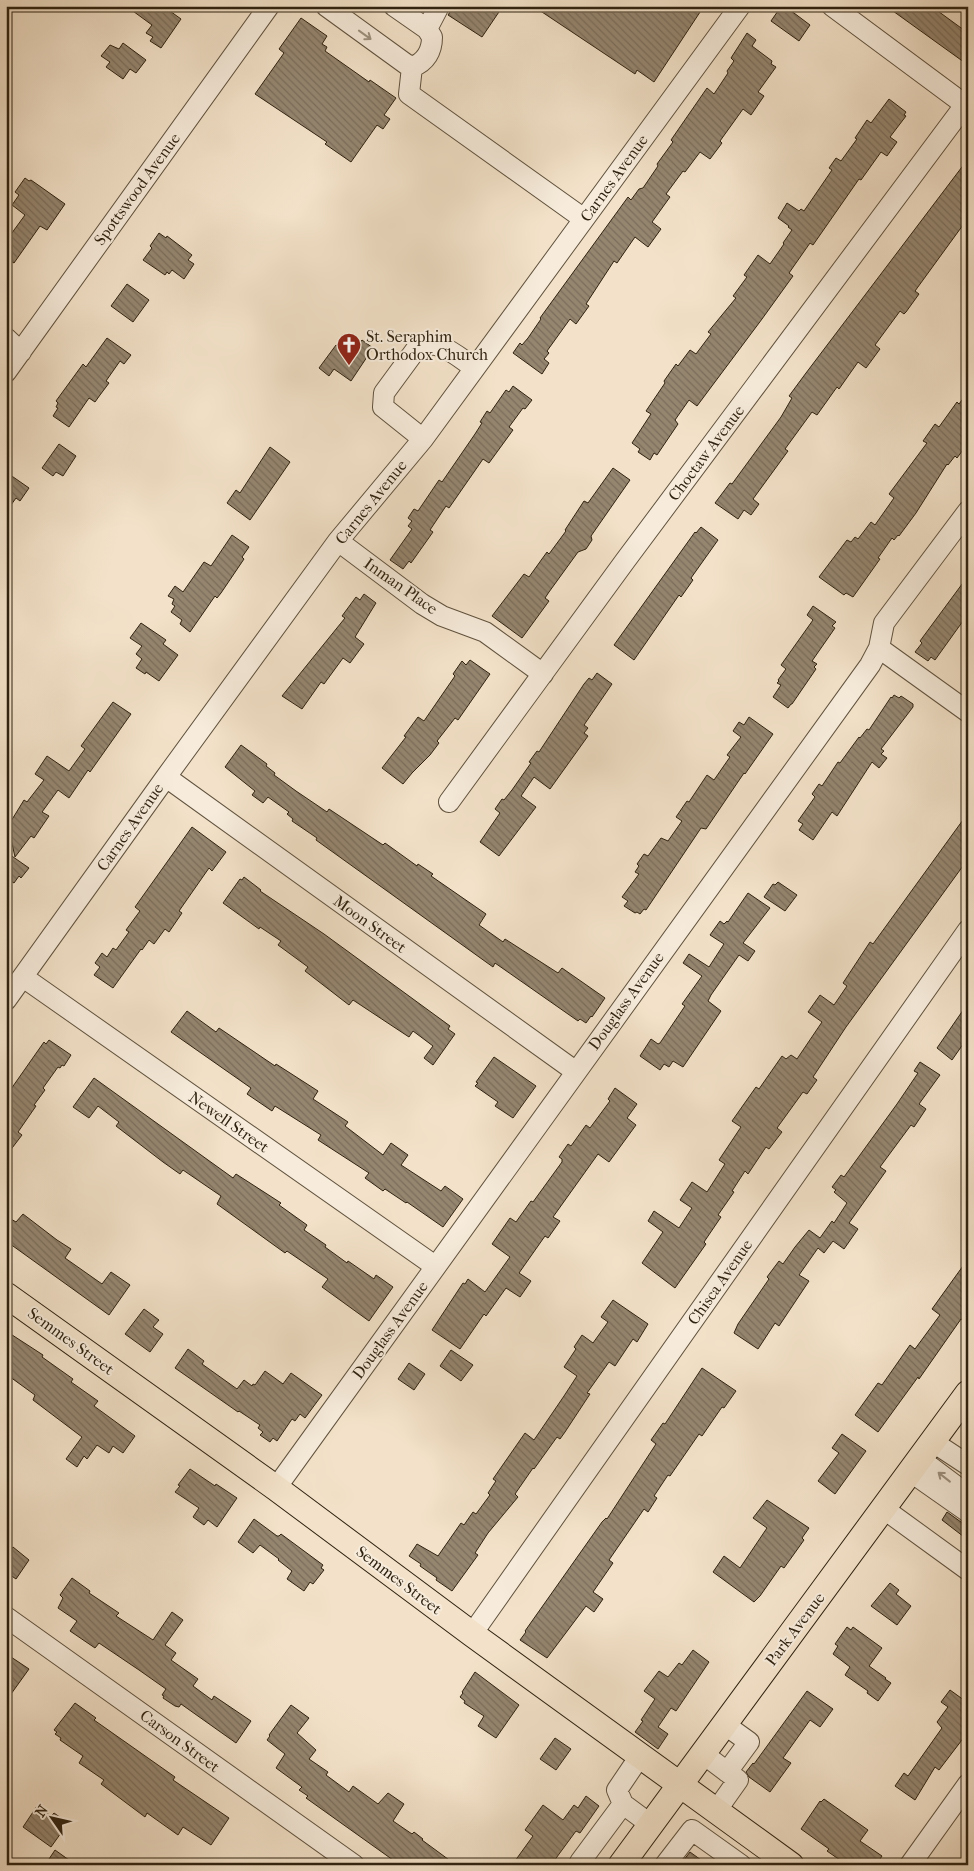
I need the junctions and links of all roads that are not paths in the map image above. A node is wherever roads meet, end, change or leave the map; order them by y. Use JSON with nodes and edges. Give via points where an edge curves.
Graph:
{"nodes":[{"id":1,"x":269,"y":6,"type":"edge"},
{"id":2,"x":326,"y":6,"type":"edge"},
{"id":3,"x":394,"y":6,"type":"edge"},
{"id":4,"x":439,"y":6,"type":"edge"},
{"id":5,"x":740,"y":6,"type":"edge"},
{"id":6,"x":832,"y":6,"type":"edge"},
{"id":7,"x":427,"y":29,"type":"junction"},
{"id":8,"x":412,"y":67,"type":"junction"},
{"id":9,"x":966,"y":106,"type":"edge"},
{"id":10,"x":584,"y":219,"type":"junction"},
{"id":11,"x":6,"y":338,"type":"edge"},
{"id":12,"x":21,"y":352,"type":"junction"},
{"id":13,"x":475,"y":368,"type":"junction"},
{"id":14,"x":6,"y":372,"type":"edge"},
{"id":15,"x":423,"y":439,"type":"junction"},
{"id":16,"x":968,"y":511,"type":"edge"},
{"id":17,"x":338,"y":541,"type":"junction"},
{"id":18,"x":879,"y":648,"type":"junction"},
{"id":19,"x":543,"y":674,"type":"junction"},
{"id":20,"x":968,"y":712,"type":"edge"},
{"id":21,"x":166,"y":776,"type":"junction"},
{"id":22,"x":449,"y":802,"type":"dead end"},
{"id":23,"x":968,"y":930,"type":"edge"},
{"id":24,"x":23,"y":977,"type":"junction"},
{"id":25,"x":6,"y":1000,"type":"edge"},
{"id":26,"x":575,"y":1071,"type":"junction"},
{"id":27,"x":435,"y":1266,"type":"junction"},
{"id":28,"x":6,"y":1295,"type":"edge"},
{"id":29,"x":968,"y":1393,"type":"edge"},
{"id":30,"x":921,"y":1457,"type":"junction"},
{"id":31,"x":968,"y":1465,"type":"edge"},
{"id":32,"x":276,"y":1488,"type":"junction"},
{"id":33,"x":968,"y":1495,"type":"edge"},
{"id":34,"x":884,"y":1509,"type":"junction"},
{"id":35,"x":968,"y":1512,"type":"edge"},
{"id":36,"x":968,"y":1570,"type":"edge"},
{"id":37,"x":6,"y":1617,"type":"edge"},
{"id":38,"x":472,"y":1634,"type":"junction"},
{"id":39,"x":724,"y":1724,"type":"junction"},
{"id":40,"x":702,"y":1754,"type":"junction"},
{"id":41,"x":640,"y":1756,"type":"junction"},
{"id":42,"x":727,"y":1772,"type":"junction"},
{"id":43,"x":679,"y":1784,"type":"junction"},
{"id":44,"x":968,"y":1784,"type":"edge"},
{"id":45,"x":623,"y":1804,"type":"junction"},
{"id":46,"x":716,"y":1811,"type":"junction"},
{"id":47,"x":650,"y":1824,"type":"junction"},
{"id":48,"x":581,"y":1864,"type":"edge"},
{"id":49,"x":354,"y":1865,"type":"edge"},
{"id":50,"x":621,"y":1865,"type":"edge"},
{"id":51,"x":666,"y":1865,"type":"edge"},
{"id":52,"x":741,"y":1865,"type":"edge"},
{"id":53,"x":791,"y":1865,"type":"edge"},
{"id":54,"x":910,"y":1865,"type":"edge"}],
"edges":[{"from":1,"to":12,"type":"street","name":"Spottswood Avenue"},
{"from":2,"to":8,"type":"street","one_way":true},
{"from":3,"to":7,"type":"street"},
{"from":4,"to":7,"type":"street"},
{"from":5,"to":10,"type":"street","name":"Carnes Avenue"},
{"from":6,"to":9,"type":"street"},
{"from":7,"to":8,"type":"street","via":[[432,37],[429,53]]},
{"from":8,"to":10,"type":"street","via":[[409,94]]},
{"from":9,"to":19,"type":"street","name":"Choctaw Avenue"},
{"from":10,"to":13,"type":"street","name":"Carnes Avenue"},
{"from":11,"to":12,"type":"street"},
{"from":12,"to":14,"type":"street","name":"Spottswood Avenue"},
{"from":13,"to":15,"type":"street","name":"Carnes Avenue"},
{"from":13,"to":15,"type":"street","via":[[434,344],[424,344],[417,348],[384,393],[385,410]]},
{"from":15,"to":17,"type":"street","name":"Carnes Avenue"},
{"from":16,"to":18,"type":"street","name":"Douglass Avenue","via":[[884,623]]},
{"from":17,"to":19,"type":"street","name":"Inman Place","via":[[422,604],[442,616],[485,632]]},
{"from":17,"to":21,"type":"street","name":"Carnes Avenue"},
{"from":18,"to":20,"type":"street"},
{"from":18,"to":26,"type":"street","name":"Douglass Avenue","via":[[870,665]]},
{"from":19,"to":22,"type":"street","name":"Choctaw Avenue"},
{"from":21,"to":24,"type":"street","name":"Carnes Avenue"},
{"from":21,"to":26,"type":"street","name":"Moon Street"},
{"from":23,"to":38,"type":"street","name":"Chisca Avenue"},
{"from":24,"to":25,"type":"street","name":"Carnes Avenue"},
{"from":24,"to":27,"type":"street","name":"Newell Street"},
{"from":26,"to":27,"type":"street","name":"Douglass Avenue"},
{"from":27,"to":32,"type":"street","name":"Douglass Avenue"},
{"from":28,"to":32,"type":"main road","name":"Semmes Street"},
{"from":29,"to":30,"type":"main road","name":"Park Avenue"},
{"from":30,"to":31,"type":"street"},
{"from":33,"to":30,"type":"street","one_way":true},
{"from":30,"to":34,"type":"main road","name":"Park Avenue"},
{"from":30,"to":35,"type":"street"},
{"from":32,"to":38,"type":"main road","name":"Semmes Street"},
{"from":34,"to":36,"type":"street"},
{"from":34,"to":39,"type":"main road","name":"Park Avenue"},
{"from":37,"to":49,"type":"street","name":"Carson Street"},
{"from":38,"to":41,"type":"main road","name":"Semmes Street"},
{"from":39,"to":40,"type":"main road","name":"Park Avenue"},
{"from":39,"to":42,"type":"street","via":[[749,1742]]},
{"from":40,"to":42,"type":"street"},
{"from":40,"to":43,"type":"main road","name":"Park Avenue"},
{"from":41,"to":43,"type":"main road","name":"Semmes Street"},
{"from":41,"to":45,"type":"street","via":[[617,1790]]},
{"from":42,"to":46,"type":"street","via":[[738,1780]]},
{"from":43,"to":46,"type":"main road","name":"Semmes Street"},
{"from":43,"to":47,"type":"main road","name":"Park Avenue"},
{"from":44,"to":54,"type":"street"},
{"from":45,"to":47,"type":"street"},
{"from":45,"to":48,"type":"street"},
{"from":46,"to":53,"type":"main road","name":"Semmes Street"},
{"from":47,"to":50,"type":"main road","name":"Park Avenue"},
{"from":51,"to":52,"type":"street","via":[[692,1830]]}]}
